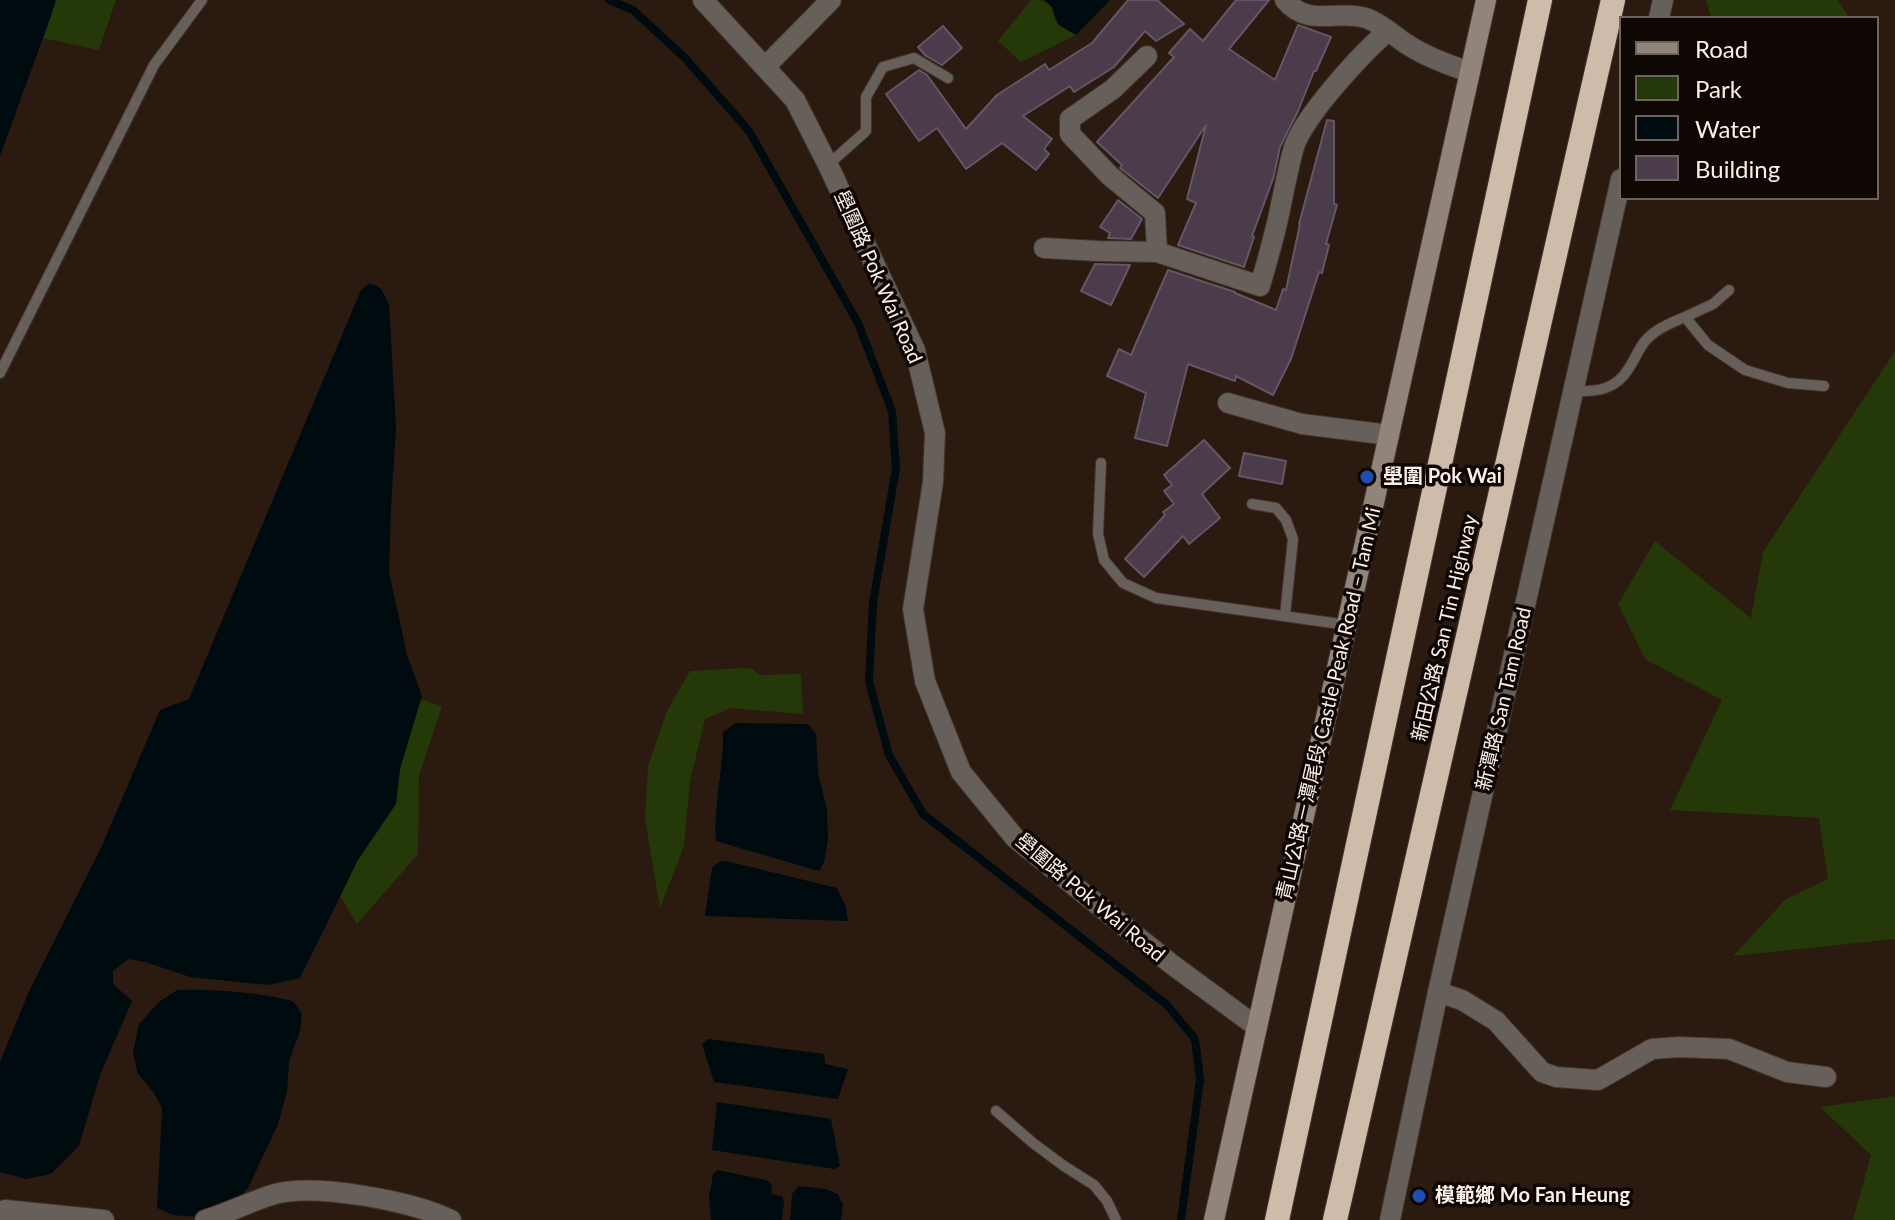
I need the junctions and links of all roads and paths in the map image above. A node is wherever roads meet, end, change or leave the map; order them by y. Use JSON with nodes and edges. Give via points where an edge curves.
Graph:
{"nodes":[{"id":1,"x":202,"y":0,"type":"edge"},
{"id":2,"x":703,"y":0,"type":"edge"},
{"id":3,"x":831,"y":0,"type":"edge"},
{"id":4,"x":1285,"y":0,"type":"edge"},
{"id":5,"x":1486,"y":0,"type":"edge"},
{"id":6,"x":1540,"y":0,"type":"edge"},
{"id":7,"x":1613,"y":0,"type":"edge"},
{"id":8,"x":1388,"y":31,"type":"junction"},
{"id":9,"x":1147,"y":56,"type":"dead end"},
{"id":10,"x":765,"y":67,"type":"junction"},
{"id":11,"x":1470,"y":72,"type":"junction"},
{"id":12,"x":948,"y":78,"type":"dead end"},
{"id":13,"x":828,"y":165,"type":"junction"},
{"id":14,"x":1619,"y":188,"type":"edge"},
{"id":15,"x":1044,"y":248,"type":"dead end"},
{"id":16,"x":1157,"y":252,"type":"junction"},
{"id":17,"x":1729,"y":290,"type":"dead end"},
{"id":18,"x":1685,"y":317,"type":"junction"},
{"id":19,"x":0,"y":373,"type":"edge"},
{"id":20,"x":1824,"y":386,"type":"dead end"},
{"id":21,"x":1573,"y":391,"type":"junction"},
{"id":22,"x":1228,"y":403,"type":"dead end"},
{"id":23,"x":1389,"y":435,"type":"junction"},
{"id":24,"x":1101,"y":463,"type":"dead end"},
{"id":25,"x":1252,"y":504,"type":"dead end"},
{"id":26,"x":1285,"y":615,"type":"junction"},
{"id":27,"x":1347,"y":625,"type":"junction"},
{"id":28,"x":1438,"y":992,"type":"junction"},
{"id":29,"x":1257,"y":1027,"type":"junction"},
{"id":30,"x":1826,"y":1077,"type":"dead end"},
{"id":31,"x":996,"y":1111,"type":"dead end"},
{"id":32,"x":2,"y":1211,"type":"edge"},
{"id":33,"x":104,"y":1220,"type":"edge"},
{"id":34,"x":205,"y":1220,"type":"edge"},
{"id":35,"x":451,"y":1220,"type":"edge"},
{"id":36,"x":1116,"y":1220,"type":"edge"},
{"id":37,"x":1214,"y":1220,"type":"edge"},
{"id":38,"x":1277,"y":1220,"type":"edge"},
{"id":39,"x":1335,"y":1220,"type":"edge"},
{"id":40,"x":1390,"y":1220,"type":"edge"}],
"edges":[{"from":1,"to":19,"type":"lane","via":[[154,65]]},
{"from":2,"to":10,"type":"street","name":"壆圍路 Pok Wai Road"},
{"from":3,"to":10,"type":"street"},
{"from":4,"to":8,"type":"street","via":[[1309,17],[1355,16]]},
{"from":5,"to":11,"type":"main road","name":"青山公路－潭尾段 Castle Peak Road – Tam Mi"},
{"from":6,"to":38,"type":"highway","name":"新田公路 San Tin Highway"},
{"from":7,"to":39,"type":"highway","name":"新田公路 San Tin Highway"},
{"from":8,"to":11,"type":"street","via":[[1417,51]]},
{"from":8,"to":16,"type":"street","via":[[1314,112],[1295,143],[1260,286]]},
{"from":9,"to":16,"type":"street","via":[[1113,89],[1070,119],[1070,134],[1155,213]]},
{"from":10,"to":13,"type":"street","name":"壆圍路 Pok Wai Road","via":[[795,100]]},
{"from":11,"to":23,"type":"main road","name":"青山公路－潭尾段 Castle Peak Road – Tam Mi"},
{"from":12,"to":13,"type":"lane","via":[[914,58],[883,67],[866,97],[866,131]]},
{"from":13,"to":29,"type":"street","name":"壆圍路 Pok Wai Road","via":[[915,350],[935,433],[933,482],[913,609],[925,681],[961,772],[1015,838]]},
{"from":14,"to":21,"type":"street","name":"新潭路 San Tam Road"},
{"from":15,"to":16,"type":"street"},
{"from":17,"to":18,"type":"lane"},
{"from":18,"to":20,"type":"lane","via":[[1708,345],[1745,370],[1788,383]]},
{"from":18,"to":21,"type":"lane","via":[[1647,340],[1610,388]]},
{"from":21,"to":28,"type":"street","name":"新潭路 San Tam Road"},
{"from":22,"to":23,"type":"street","via":[[1302,424]]},
{"from":23,"to":27,"type":"main road","name":"青山公路－潭尾段 Castle Peak Road – Tam Mi"},
{"from":24,"to":26,"type":"lane","via":[[1098,534],[1104,560],[1123,583],[1156,598]]},
{"from":25,"to":26,"type":"lane","via":[[1276,508],[1293,539]]},
{"from":26,"to":27,"type":"lane"},
{"from":27,"to":29,"type":"main road","name":"青山公路－潭尾段 Castle Peak Road – Tam Mi"},
{"from":28,"to":30,"type":"street","via":[[1496,1021],[1542,1072],[1556,1077],[1598,1080],[1652,1049],[1679,1047],[1729,1049],[1787,1072]]},
{"from":28,"to":40,"type":"street","name":"新潭路 San Tam Road"},
{"from":29,"to":37,"type":"main road","name":"青山公路－潭尾段 Castle Peak Road – Tam Mi"},
{"from":31,"to":36,"type":"lane","via":[[1094,1185]]},
{"from":32,"to":33,"type":"street"},
{"from":34,"to":35,"type":"street","via":[[276,1194],[311,1191],[363,1196]]}]}
